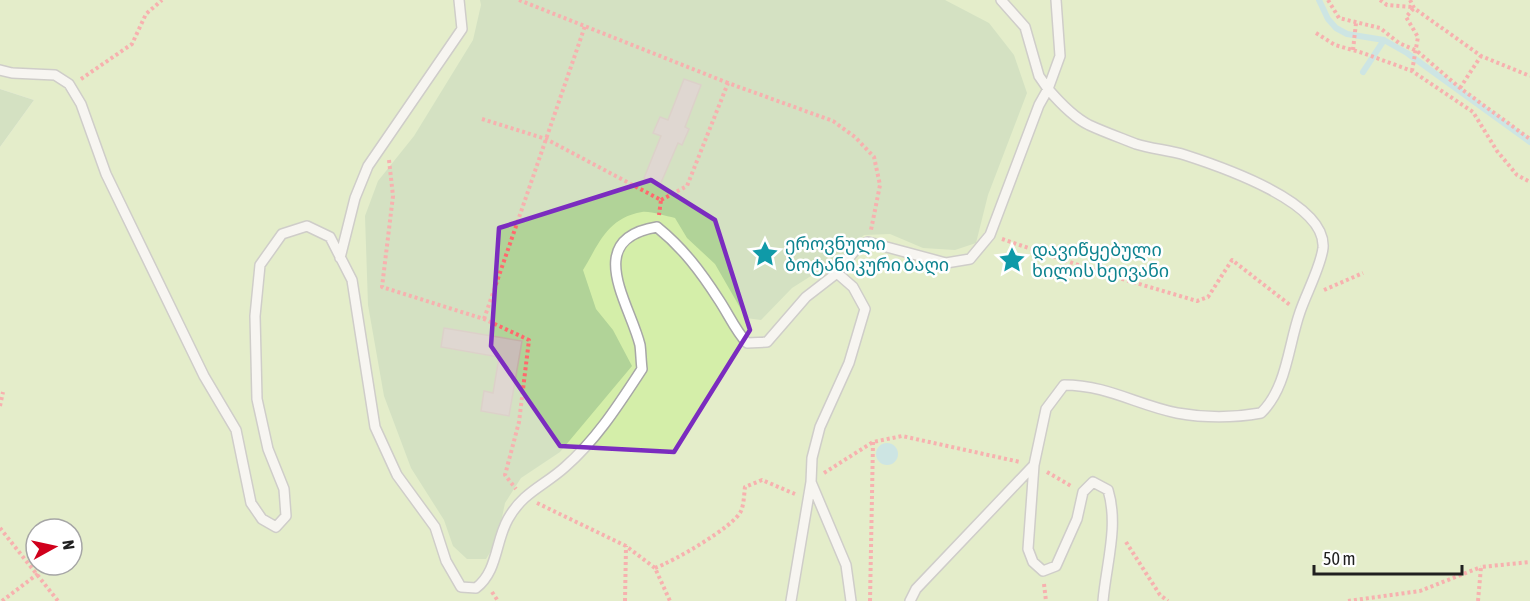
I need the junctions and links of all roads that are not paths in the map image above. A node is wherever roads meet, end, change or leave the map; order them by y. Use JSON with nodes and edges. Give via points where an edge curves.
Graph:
{"nodes":[{"id":1,"x":459,"y":0,"type":"edge"},
{"id":2,"x":1001,"y":0,"type":"edge"},
{"id":3,"x":1056,"y":0,"type":"edge"},
{"id":4,"x":0,"y":70,"type":"edge"},
{"id":5,"x":1048,"y":89,"type":"junction"},
{"id":6,"x":340,"y":258,"type":"junction"},
{"id":7,"x":837,"y":273,"type":"junction"},
{"id":8,"x":1035,"y":465,"type":"junction"},
{"id":9,"x":811,"y":482,"type":"junction"},
{"id":10,"x":791,"y":601,"type":"edge"},
{"id":11,"x":850,"y":601,"type":"edge"},
{"id":12,"x":910,"y":601,"type":"edge"},
{"id":13,"x":1102,"y":601,"type":"edge"}],
"edges":[{"from":1,"to":6,"type":"lane","via":[[462,29],[368,166],[355,198]]},
{"from":2,"to":5,"type":"lane","via":[[1025,27],[1039,76]]},
{"from":3,"to":5,"type":"lane","via":[[1060,56]]},
{"from":4,"to":6,"type":"lane","via":[[55,75],[69,84],[81,104],[106,174],[204,376],[236,430],[251,503],[262,519],[276,527],[286,516],[284,489],[268,449],[257,399],[255,316],[260,265],[282,234],[307,226],[330,237]]},
{"from":5,"to":7,"type":"lane","via":[[990,235],[970,259],[946,263],[868,242],[856,249]]},
{"from":5,"to":8,"type":"lane","via":[[1087,124],[1137,144],[1184,155],[1284,197],[1312,220],[1323,247],[1292,334],[1281,381],[1261,413],[1216,417],[1176,412],[1089,385],[1064,385],[1046,409]]},
{"from":6,"to":7,"type":"lane","via":[[352,280],[375,427],[397,475],[435,528],[446,561],[461,587],[476,588],[485,581],[507,521],[523,496],[564,468],[595,436],[642,369],[639,345],[619,294],[616,266],[627,238],[640,230],[657,227],[680,246],[747,344],[767,342],[806,297]]},
{"from":7,"to":9,"type":"lane","via":[[853,287],[866,309],[849,363],[820,427]]},
{"from":8,"to":12,"type":"lane","via":[[955,546]]},
{"from":8,"to":13,"type":"lane","via":[[1028,549],[1032,562],[1043,571],[1056,566],[1077,519],[1083,492],[1093,482],[1108,490],[1114,523]]},
{"from":9,"to":10,"type":"lane"},
{"from":9,"to":11,"type":"lane","via":[[846,565]]}]}
